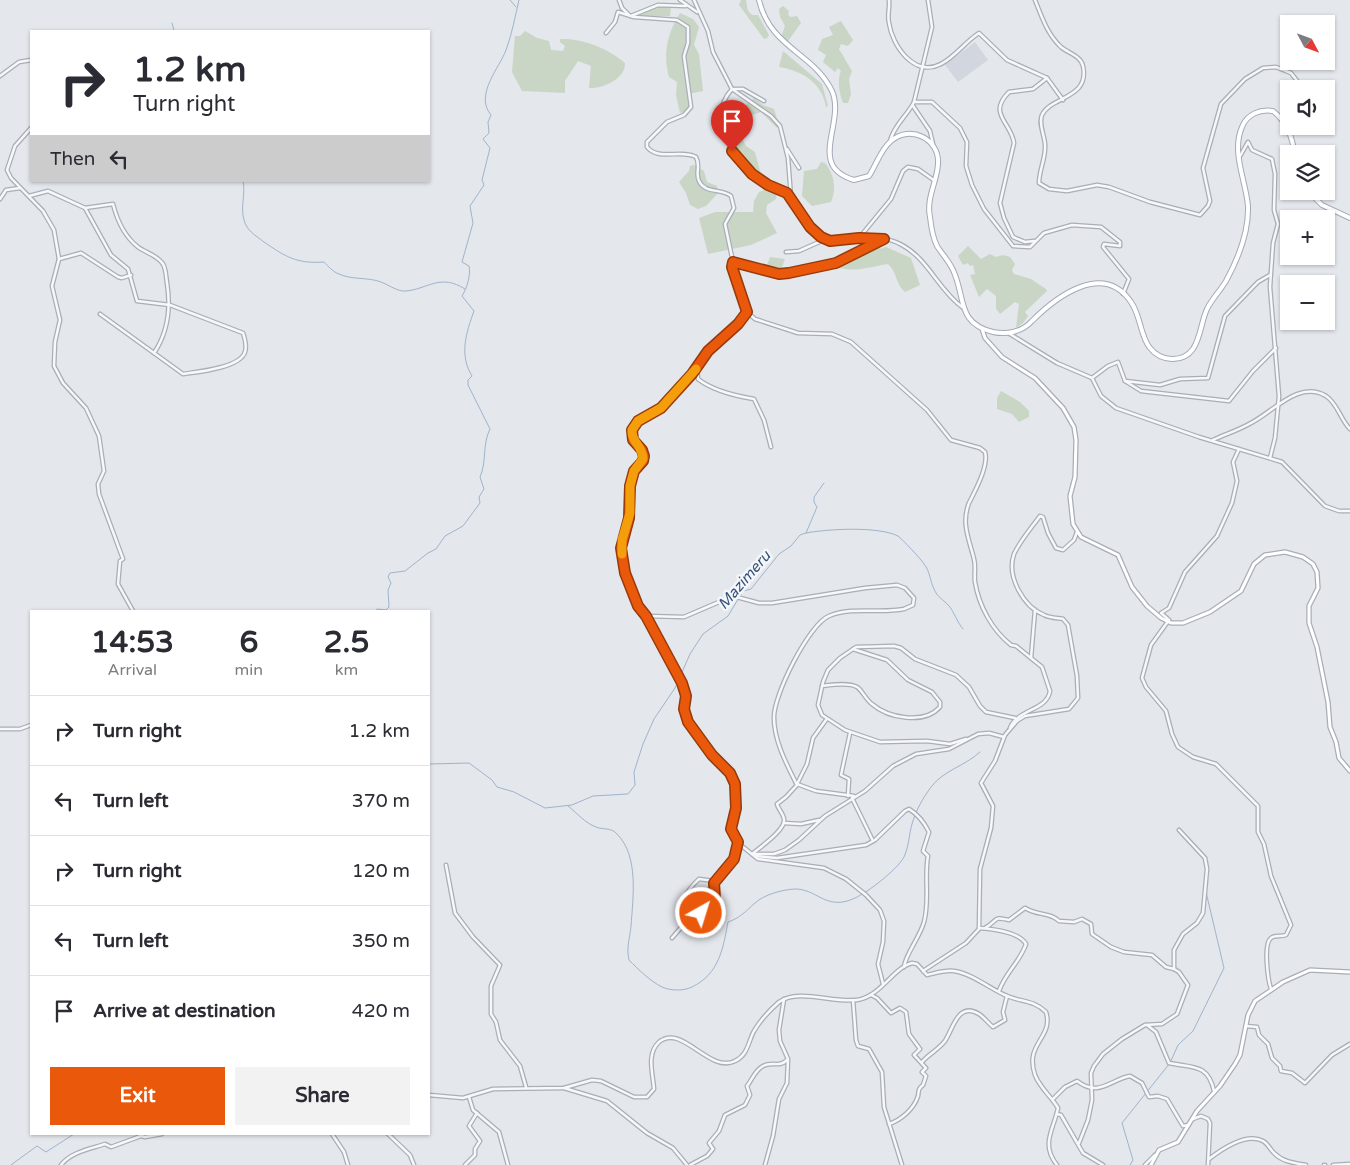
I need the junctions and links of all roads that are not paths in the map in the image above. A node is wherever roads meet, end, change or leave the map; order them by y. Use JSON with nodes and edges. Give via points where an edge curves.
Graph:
{"nodes":[{"id":1,"x":619,"y":0,"type":"edge"},
{"id":2,"x":654,"y":0,"type":"edge"},
{"id":3,"x":680,"y":0,"type":"edge"},
{"id":4,"x":694,"y":0,"type":"edge"},
{"id":5,"x":759,"y":0,"type":"edge"},
{"id":6,"x":889,"y":0,"type":"edge"},
{"id":7,"x":928,"y":0,"type":"edge"},
{"id":8,"x":1035,"y":0,"type":"edge"},
{"id":9,"x":658,"y":5,"type":"junction"},
{"id":10,"x":686,"y":6,"type":"junction"},
{"id":11,"x":698,"y":12,"type":"junction"},
{"id":12,"x":631,"y":16,"type":"junction"},
{"id":13,"x":606,"y":33,"type":"dead end"},
{"id":14,"x":30,"y":60,"type":"edge"},
{"id":15,"x":923,"y":67,"type":"junction"},
{"id":16,"x":0,"y":76,"type":"edge"},
{"id":17,"x":1047,"y":78,"type":"junction"},
{"id":18,"x":1296,"y":80,"type":"edge"},
{"id":19,"x":732,"y":89,"type":"junction"},
{"id":20,"x":1063,"y":100,"type":"junction"},
{"id":21,"x":764,"y":101,"type":"dead end"},
{"id":22,"x":913,"y":103,"type":"junction"},
{"id":23,"x":1280,"y":117,"type":"edge"},
{"id":24,"x":30,"y":129,"type":"edge"},
{"id":25,"x":890,"y":141,"type":"junction"},
{"id":26,"x":934,"y":146,"type":"junction"},
{"id":27,"x":786,"y":148,"type":"junction"},
{"id":28,"x":1239,"y":158,"type":"junction"},
{"id":29,"x":799,"y":168,"type":"dead end"},
{"id":30,"x":935,"y":181,"type":"junction"},
{"id":31,"x":21,"y":188,"type":"junction"},
{"id":32,"x":28,"y":196,"type":"junction"},
{"id":33,"x":791,"y":197,"type":"junction"},
{"id":34,"x":0,"y":198,"type":"edge"},
{"id":35,"x":1317,"y":200,"type":"edge"},
{"id":36,"x":85,"y":208,"type":"junction"},
{"id":37,"x":1350,"y":218,"type":"edge"},
{"id":38,"x":859,"y":238,"type":"junction"},
{"id":39,"x":826,"y":239,"type":"junction"},
{"id":40,"x":884,"y":239,"type":"junction"},
{"id":41,"x":1035,"y":241,"type":"junction"},
{"id":42,"x":786,"y":252,"type":"dead end"},
{"id":43,"x":59,"y":259,"type":"junction"},
{"id":44,"x":733,"y":262,"type":"junction"},
{"id":45,"x":822,"y":263,"type":"dead end"},
{"id":46,"x":829,"y":264,"type":"junction"},
{"id":47,"x":131,"y":275,"type":"junction"},
{"id":48,"x":1270,"y":275,"type":"junction"},
{"id":49,"x":1123,"y":294,"type":"junction"},
{"id":50,"x":170,"y":306,"type":"junction"},
{"id":51,"x":962,"y":307,"type":"junction"},
{"id":52,"x":747,"y":312,"type":"junction"},
{"id":53,"x":100,"y":314,"type":"dead end"},
{"id":54,"x":982,"y":329,"type":"junction"},
{"id":55,"x":1009,"y":333,"type":"junction"},
{"id":56,"x":1276,"y":348,"type":"junction"},
{"id":57,"x":154,"y":353,"type":"junction"},
{"id":58,"x":697,"y":367,"type":"junction"},
{"id":59,"x":1092,"y":378,"type":"junction"},
{"id":60,"x":1125,"y":381,"type":"junction"},
{"id":61,"x":1278,"y":405,"type":"junction"},
{"id":62,"x":1350,"y":429,"type":"edge"},
{"id":63,"x":1212,"y":441,"type":"junction"},
{"id":64,"x":771,"y":447,"type":"dead end"},
{"id":65,"x":1239,"y":449,"type":"junction"},
{"id":66,"x":1270,"y":458,"type":"junction"},
{"id":67,"x":1350,"y":511,"type":"edge"},
{"id":68,"x":1077,"y":532,"type":"junction"},
{"id":69,"x":132,"y":610,"type":"edge"},
{"id":70,"x":1035,"y":610,"type":"junction"},
{"id":71,"x":646,"y":616,"type":"junction"},
{"id":72,"x":1168,"y":622,"type":"junction"},
{"id":73,"x":852,"y":649,"type":"junction"},
{"id":74,"x":1031,"y":658,"type":"junction"},
{"id":75,"x":822,"y":686,"type":"junction"},
{"id":76,"x":1015,"y":718,"type":"junction"},
{"id":77,"x":826,"y":720,"type":"junction"},
{"id":78,"x":30,"y":725,"type":"edge"},
{"id":79,"x":1010,"y":728,"type":"junction"},
{"id":80,"x":0,"y":729,"type":"edge"},
{"id":81,"x":850,"y":733,"type":"junction"},
{"id":82,"x":1004,"y":738,"type":"junction"},
{"id":83,"x":966,"y":739,"type":"junction"},
{"id":84,"x":1350,"y":771,"type":"edge"},
{"id":85,"x":797,"y":784,"type":"junction"},
{"id":86,"x":848,"y":796,"type":"junction"},
{"id":87,"x":854,"y":797,"type":"junction"},
{"id":88,"x":820,"y":820,"type":"junction"},
{"id":89,"x":784,"y":823,"type":"junction"},
{"id":90,"x":1179,"y":830,"type":"dead end"},
{"id":91,"x":873,"y":841,"type":"junction"},
{"id":92,"x":738,"y":842,"type":"junction"},
{"id":93,"x":753,"y":855,"type":"junction"},
{"id":94,"x":446,"y":865,"type":"dead end"},
{"id":95,"x":715,"y":882,"type":"junction"},
{"id":96,"x":685,"y":918,"type":"junction"},
{"id":97,"x":979,"y":928,"type":"junction"},
{"id":98,"x":985,"y":928,"type":"junction"},
{"id":99,"x":672,"y":938,"type":"dead end"},
{"id":100,"x":904,"y":967,"type":"junction"},
{"id":101,"x":1174,"y":969,"type":"junction"},
{"id":102,"x":923,"y":971,"type":"junction"},
{"id":103,"x":1350,"y":972,"type":"edge"},
{"id":104,"x":883,"y":984,"type":"junction"},
{"id":105,"x":1271,"y":989,"type":"junction"},
{"id":106,"x":999,"y":991,"type":"junction"},
{"id":107,"x":871,"y":995,"type":"junction"},
{"id":108,"x":1007,"y":996,"type":"junction"},
{"id":109,"x":784,"y":999,"type":"junction"},
{"id":110,"x":853,"y":1000,"type":"junction"},
{"id":111,"x":1147,"y":1025,"type":"junction"},
{"id":112,"x":1246,"y":1026,"type":"junction"},
{"id":113,"x":1350,"y":1044,"type":"edge"},
{"id":114,"x":788,"y":1059,"type":"junction"},
{"id":115,"x":922,"y":1062,"type":"junction"},
{"id":116,"x":526,"y":1087,"type":"junction"},
{"id":117,"x":564,"y":1088,"type":"junction"},
{"id":118,"x":1093,"y":1088,"type":"junction"},
{"id":119,"x":1214,"y":1092,"type":"junction"},
{"id":120,"x":430,"y":1095,"type":"edge"},
{"id":121,"x":469,"y":1097,"type":"junction"},
{"id":122,"x":1053,"y":1100,"type":"junction"},
{"id":123,"x":477,"y":1113,"type":"junction"},
{"id":124,"x":1056,"y":1114,"type":"junction"},
{"id":125,"x":1192,"y":1120,"type":"junction"},
{"id":126,"x":889,"y":1124,"type":"junction"},
{"id":127,"x":1188,"y":1125,"type":"junction"},
{"id":128,"x":158,"y":1135,"type":"edge"},
{"id":129,"x":333,"y":1135,"type":"edge"},
{"id":130,"x":389,"y":1135,"type":"edge"},
{"id":131,"x":1079,"y":1143,"type":"junction"},
{"id":132,"x":1155,"y":1155,"type":"junction"},
{"id":133,"x":1209,"y":1159,"type":"junction"},
{"id":134,"x":1350,"y":1164,"type":"edge"},
{"id":135,"x":61,"y":1165,"type":"edge"},
{"id":136,"x":348,"y":1165,"type":"edge"},
{"id":137,"x":414,"y":1165,"type":"edge"},
{"id":138,"x":466,"y":1165,"type":"edge"},
{"id":139,"x":508,"y":1165,"type":"edge"},
{"id":140,"x":688,"y":1165,"type":"edge"},
{"id":141,"x":765,"y":1165,"type":"edge"},
{"id":142,"x":902,"y":1165,"type":"edge"},
{"id":143,"x":1057,"y":1165,"type":"edge"},
{"id":144,"x":1103,"y":1165,"type":"edge"},
{"id":145,"x":1145,"y":1165,"type":"edge"},
{"id":146,"x":1151,"y":1165,"type":"edge"},
{"id":147,"x":1208,"y":1165,"type":"edge"},
{"id":148,"x":1297,"y":1165,"type":"edge"},
{"id":149,"x":1306,"y":1165,"type":"edge"},
{"id":150,"x":1333,"y":1165,"type":"edge"}],
"edges":[{"from":1,"to":12,"type":"street"},
{"from":2,"to":9,"type":"street"},
{"from":3,"to":10,"type":"street"},
{"from":4,"to":11,"type":"street"},
{"from":5,"to":25,"type":"main road","via":[[777,36],[820,72],[833,93],[835,109],[830,162],[836,172],[854,180],[869,176]]},
{"from":6,"to":15,"type":"street","via":[[889,24],[897,43],[908,60]]},
{"from":7,"to":15,"type":"street","via":[[932,27]]},
{"from":8,"to":20,"type":"street","via":[[1053,37],[1060,46],[1079,58],[1084,68],[1080,86]]},
{"from":9,"to":10,"type":"street"},
{"from":9,"to":12,"type":"street"},
{"from":10,"to":11,"type":"street"},
{"from":11,"to":19,"type":"street"},
{"from":12,"to":13,"type":"street","via":[[618,12],[613,26]]},
{"from":12,"to":44,"type":"street","via":[[671,19],[688,27],[684,56],[691,107],[684,115],[667,122],[647,142],[647,147],[656,153],[683,152],[696,157],[700,183],[708,190],[731,196],[734,208],[725,224]]},
{"from":14,"to":16,"type":"street","via":[[19,62]]},
{"from":15,"to":17,"type":"street","via":[[940,65],[980,33],[1008,60]]},
{"from":15,"to":22,"type":"street"},
{"from":17,"to":20,"type":"street"},
{"from":17,"to":41,"type":"street","via":[[1032,89],[1008,92],[999,109],[1014,143],[1000,208],[1013,237]]},
{"from":18,"to":20,"type":"street","via":[[1291,73],[1276,67],[1263,68],[1250,75],[1221,104],[1203,162],[1210,201],[1205,211],[1196,215],[1109,187],[1067,191],[1041,186],[1039,176],[1045,153],[1040,122],[1042,115]]},
{"from":19,"to":21,"type":"street","via":[[742,89]]},
{"from":19,"to":27,"type":"street","via":[[771,116],[780,126]]},
{"from":19,"to":33,"type":"street","via":[[721,114],[722,130],[732,151],[752,174]]},
{"from":22,"to":25,"type":"street"},
{"from":22,"to":26,"type":"street","via":[[930,131]]},
{"from":22,"to":41,"type":"street","via":[[932,102],[960,128],[967,142],[966,166],[972,185],[984,209],[1013,246],[1030,247]]},
{"from":23,"to":28,"type":"main road","via":[[1272,111],[1258,112],[1247,118],[1242,126]]},
{"from":24,"to":31,"type":"street","via":[[14,146],[7,166],[9,176]]},
{"from":25,"to":26,"type":"main road","via":[[913,134]]},
{"from":26,"to":30,"type":"main road","via":[[939,162]]},
{"from":27,"to":29,"type":"street"},
{"from":27,"to":33,"type":"street"},
{"from":28,"to":48,"type":"street","via":[[1247,142],[1250,149],[1273,162],[1274,210],[1278,225]]},
{"from":28,"to":49,"type":"main road","via":[[1248,206],[1244,238],[1225,283],[1207,309],[1198,341],[1191,352],[1176,360],[1153,351],[1138,314]]},
{"from":30,"to":38,"type":"street","via":[[908,167],[903,171],[891,199]]},
{"from":30,"to":51,"type":"main road","via":[[929,205],[932,227],[937,246],[955,274]]},
{"from":31,"to":32,"type":"street"},
{"from":31,"to":34,"type":"street","via":[[8,189]]},
{"from":32,"to":36,"type":"street","via":[[48,191]]},
{"from":32,"to":43,"type":"street","via":[[52,224]]},
{"from":33,"to":39,"type":"street","via":[[810,227]]},
{"from":35,"to":37,"type":"main road"},
{"from":36,"to":47,"type":"street","via":[[111,255]]},
{"from":36,"to":50,"type":"street","via":[[113,204],[127,235],[163,264]]},
{"from":38,"to":39,"type":"street"},
{"from":38,"to":40,"type":"street"},
{"from":39,"to":42,"type":"street","via":[[799,251]]},
{"from":40,"to":46,"type":"street"},
{"from":40,"to":51,"type":"street","via":[[914,252],[946,294]]},
{"from":41,"to":49,"type":"street","via":[[1057,228],[1072,225],[1101,227],[1120,242],[1120,246],[1104,244],[1103,247],[1129,279]]},
{"from":43,"to":47,"type":"street","via":[[81,253],[118,277]]},
{"from":43,"to":69,"type":"street","via":[[52,283],[60,320],[54,366],[63,384],[86,408],[99,436],[104,471],[98,484],[99,494],[123,559],[120,561],[118,584]]},
{"from":44,"to":46,"type":"street","via":[[779,274]]},
{"from":44,"to":52,"type":"street"},
{"from":45,"to":46,"type":"street"},
{"from":47,"to":50,"type":"street","via":[[137,301]]},
{"from":48,"to":56,"type":"street"},
{"from":48,"to":60,"type":"street","via":[[1258,282],[1225,316],[1208,378],[1180,379],[1160,385]]},
{"from":49,"to":55,"type":"main road","via":[[1102,284],[1075,288],[1057,298],[1029,324]]},
{"from":50,"to":57,"type":"street","via":[[168,321]]},
{"from":50,"to":57,"type":"street","via":[[243,333],[245,351],[243,356],[225,367],[184,374]]},
{"from":51,"to":54,"type":"main road"},
{"from":52,"to":58,"type":"street","via":[[708,351]]},
{"from":52,"to":74,"type":"street","via":[[755,319],[798,333],[832,334],[851,342],[927,410],[952,442],[985,452],[986,460],[969,503],[964,527],[974,560],[976,588],[1000,636]]},
{"from":53,"to":57,"type":"street"},
{"from":54,"to":55,"type":"main road"},
{"from":54,"to":68,"type":"main road","via":[[985,338],[1002,357],[1035,378],[1058,400],[1072,422],[1076,440],[1076,472],[1069,508]]},
{"from":55,"to":59,"type":"street","via":[[1057,363]]},
{"from":56,"to":60,"type":"street","via":[[1229,401],[1143,392]]},
{"from":56,"to":61,"type":"street"},
{"from":58,"to":64,"type":"street","via":[[697,377],[702,382],[754,399]]},
{"from":58,"to":71,"type":"street","via":[[661,408],[638,421],[632,430],[633,440],[642,450],[643,459],[634,471],[630,486],[630,513],[622,544],[622,561],[638,606]]},
{"from":59,"to":60,"type":"street","via":[[1118,361]]},
{"from":59,"to":63,"type":"street","via":[[1101,396],[1116,408]]},
{"from":61,"to":62,"type":"street","via":[[1297,394],[1313,391],[1334,403]]},
{"from":61,"to":63,"type":"street","via":[[1250,424]]},
{"from":61,"to":66,"type":"street"},
{"from":63,"to":65,"type":"street"},
{"from":65,"to":66,"type":"street"},
{"from":65,"to":72,"type":"street","via":[[1234,462],[1237,482],[1232,503],[1216,536],[1185,572],[1169,608],[1161,613]]},
{"from":66,"to":67,"type":"street","via":[[1286,465],[1325,506]]},
{"from":68,"to":70,"type":"street","via":[[1064,550],[1056,548],[1040,516],[1015,554],[1014,576],[1024,600]]},
{"from":68,"to":72,"type":"main road","via":[[1118,555],[1132,587],[1147,606]]},
{"from":70,"to":74,"type":"street"},
{"from":70,"to":79,"type":"street","via":[[1063,619],[1068,625],[1078,698],[1069,709],[1025,716]]},
{"from":71,"to":85,"type":"street","via":[[684,617],[733,596],[772,604],[884,586],[897,585],[910,592],[914,598],[910,607],[894,611],[848,611],[828,616],[806,640],[788,675],[774,717],[787,766]]},
{"from":71,"to":92,"type":"street","via":[[684,687],[688,722],[734,778],[736,808],[731,831]]},
{"from":72,"to":84,"type":"main road","via":[[1183,623],[1197,619],[1239,593],[1254,564],[1265,555],[1282,552],[1311,561],[1317,569],[1318,582],[1309,606],[1309,623],[1317,647],[1330,727],[1339,758]]},
{"from":72,"to":105,"type":"street","via":[[1151,645],[1142,681],[1166,711],[1178,747],[1216,764],[1257,804],[1258,832],[1265,846],[1269,872],[1291,921],[1286,935],[1272,937],[1268,941]]},
{"from":73,"to":75,"type":"street","via":[[828,670]]},
{"from":73,"to":75,"type":"street","via":[[888,660],[908,680],[935,695],[940,707],[928,716],[898,717],[876,708],[857,687]]},
{"from":73,"to":76,"type":"street","via":[[901,648],[915,659],[956,675],[986,712]]},
{"from":74,"to":76,"type":"street","via":[[1043,670],[1050,695]]},
{"from":75,"to":77,"type":"street","via":[[819,709]]},
{"from":76,"to":79,"type":"street"},
{"from":77,"to":81,"type":"street"},
{"from":77,"to":85,"type":"street","via":[[813,738],[807,764]]},
{"from":78,"to":80,"type":"street"},
{"from":79,"to":82,"type":"street"},
{"from":81,"to":83,"type":"street","via":[[868,740],[891,743],[927,741],[950,744]]},
{"from":81,"to":86,"type":"street","via":[[841,775],[850,780]]},
{"from":82,"to":83,"type":"street","via":[[989,733]]},
{"from":82,"to":97,"type":"street","via":[[982,783],[994,806],[980,870]]},
{"from":83,"to":87,"type":"street","via":[[943,751],[912,756],[893,766]]},
{"from":85,"to":86,"type":"street","via":[[813,791]]},
{"from":85,"to":89,"type":"street","via":[[794,791],[777,804]]},
{"from":86,"to":87,"type":"street"},
{"from":87,"to":88,"type":"street"},
{"from":87,"to":91,"type":"street"},
{"from":88,"to":89,"type":"street"},
{"from":88,"to":93,"type":"street","via":[[783,851]]},
{"from":89,"to":93,"type":"street"},
{"from":90,"to":101,"type":"street","via":[[1205,858],[1206,869],[1203,913],[1197,923],[1183,934],[1174,950]]},
{"from":91,"to":93,"type":"street","via":[[854,848],[777,858]]},
{"from":91,"to":100,"type":"street","via":[[909,809],[921,818],[929,832],[923,851],[928,856],[925,920]]},
{"from":92,"to":93,"type":"street"},
{"from":92,"to":95,"type":"street","via":[[734,859]]},
{"from":93,"to":104,"type":"street","via":[[766,861],[824,868],[846,879],[866,895],[880,910],[884,921],[878,964]]},
{"from":94,"to":116,"type":"street","via":[[455,913],[500,965],[491,986],[491,1014],[500,1040],[520,1066]]},
{"from":95,"to":96,"type":"street","via":[[689,908]]},
{"from":95,"to":96,"type":"street","via":[[714,899],[698,915]]},
{"from":95,"to":96,"type":"street","via":[[699,879],[691,886],[682,905]]},
{"from":96,"to":99,"type":"street"},
{"from":97,"to":98,"type":"street"},
{"from":97,"to":102,"type":"street","via":[[966,943]]},
{"from":98,"to":101,"type":"street","via":[[997,918],[1009,920],[1025,908],[1035,914],[1054,916],[1059,922],[1082,919],[1091,924],[1092,934],[1101,942],[1124,952],[1152,955],[1166,967]]},
{"from":98,"to":106,"type":"street","via":[[1010,934],[1026,944]]},
{"from":100,"to":102,"type":"street","via":[[912,962]]},
{"from":100,"to":104,"type":"street"},
{"from":101,"to":111,"type":"street","via":[[1188,985],[1177,1014],[1162,1024]]},
{"from":102,"to":106,"type":"street","via":[[927,975],[957,972]]},
{"from":103,"to":105,"type":"main road","via":[[1312,969]]},
{"from":104,"to":107,"type":"street"},
{"from":105,"to":112,"type":"main road","via":[[1255,1001]]},
{"from":106,"to":108,"type":"street"},
{"from":107,"to":110,"type":"street"},
{"from":107,"to":115,"type":"street","via":[[891,1013],[900,1008],[906,1012],[909,1034],[920,1049],[914,1055]]},
{"from":108,"to":115,"type":"street","via":[[1003,1012],[1005,1020],[993,1027],[980,1014],[970,1010],[963,1012],[954,1021],[944,1042]]},
{"from":108,"to":122,"type":"street","via":[[1033,1003],[1046,1012],[1047,1028],[1033,1049],[1032,1062],[1039,1084]]},
{"from":109,"to":110,"type":"street","via":[[796,995],[834,1001]]},
{"from":109,"to":114,"type":"street","via":[[779,1030],[780,1042]]},
{"from":109,"to":117,"type":"street","via":[[757,1028],[743,1055],[733,1062],[713,1060],[685,1041],[668,1038],[660,1041],[653,1050],[654,1089],[649,1096],[634,1097],[597,1080]]},
{"from":110,"to":126,"type":"street","via":[[858,1046],[869,1049],[882,1072]]},
{"from":111,"to":118,"type":"street","via":[[1100,1057],[1091,1073]]},
{"from":111,"to":119,"type":"street","via":[[1156,1032],[1169,1063],[1205,1071]]},
{"from":112,"to":113,"type":"street","via":[[1257,1027],[1281,1071],[1292,1073],[1306,1083],[1332,1055]]},
{"from":112,"to":119,"type":"main road","via":[[1240,1055]]},
{"from":114,"to":140,"type":"street","via":[[781,1065],[763,1066],[755,1074],[747,1086],[750,1095],[744,1105],[725,1115],[719,1131],[709,1143],[713,1149],[707,1156]]},
{"from":114,"to":141,"type":"street","via":[[787,1083],[779,1099]]},
{"from":115,"to":126,"type":"street","via":[[925,1066],[922,1072],[926,1076],[917,1097],[903,1117]]},
{"from":116,"to":117,"type":"street"},
{"from":116,"to":121,"type":"street","via":[[493,1089]]},
{"from":117,"to":140,"type":"street","via":[[606,1101],[647,1133],[673,1148]]},
{"from":118,"to":122,"type":"street","via":[[1077,1081],[1065,1086]]},
{"from":118,"to":127,"type":"street","via":[[1130,1076],[1142,1083],[1148,1097],[1166,1099],[1179,1123]]},
{"from":118,"to":131,"type":"street","via":[[1088,1120]]},
{"from":119,"to":125,"type":"main road"},
{"from":120,"to":121,"type":"street"},
{"from":121,"to":123,"type":"street","via":[[471,1107]]},
{"from":122,"to":124,"type":"street","via":[[1058,1108]]},
{"from":123,"to":138,"type":"street","via":[[469,1126],[480,1142]]},
{"from":123,"to":139,"type":"street","via":[[499,1132]]},
{"from":124,"to":131,"type":"street","via":[[1061,1116]]},
{"from":124,"to":143,"type":"street","via":[[1048,1140]]},
{"from":125,"to":127,"type":"main road"},
{"from":125,"to":133,"type":"street","via":[[1202,1116],[1208,1119]]},
{"from":126,"to":142,"type":"street"},
{"from":127,"to":132,"type":"main road","via":[[1178,1142],[1164,1146]]},
{"from":128,"to":135,"type":"street","via":[[141,1136],[111,1147],[105,1144],[93,1147],[64,1160]]},
{"from":129,"to":136,"type":"street"},
{"from":130,"to":137,"type":"street","via":[[410,1155]]},
{"from":131,"to":144,"type":"street","via":[[1083,1153]]},
{"from":132,"to":145,"type":"street"},
{"from":132,"to":146,"type":"main road"},
{"from":133,"to":147,"type":"street"},
{"from":133,"to":148,"type":"street","via":[[1235,1143],[1258,1140]]},
{"from":134,"to":150,"type":"street"},
{"from":148,"to":149,"type":"street"}]}
